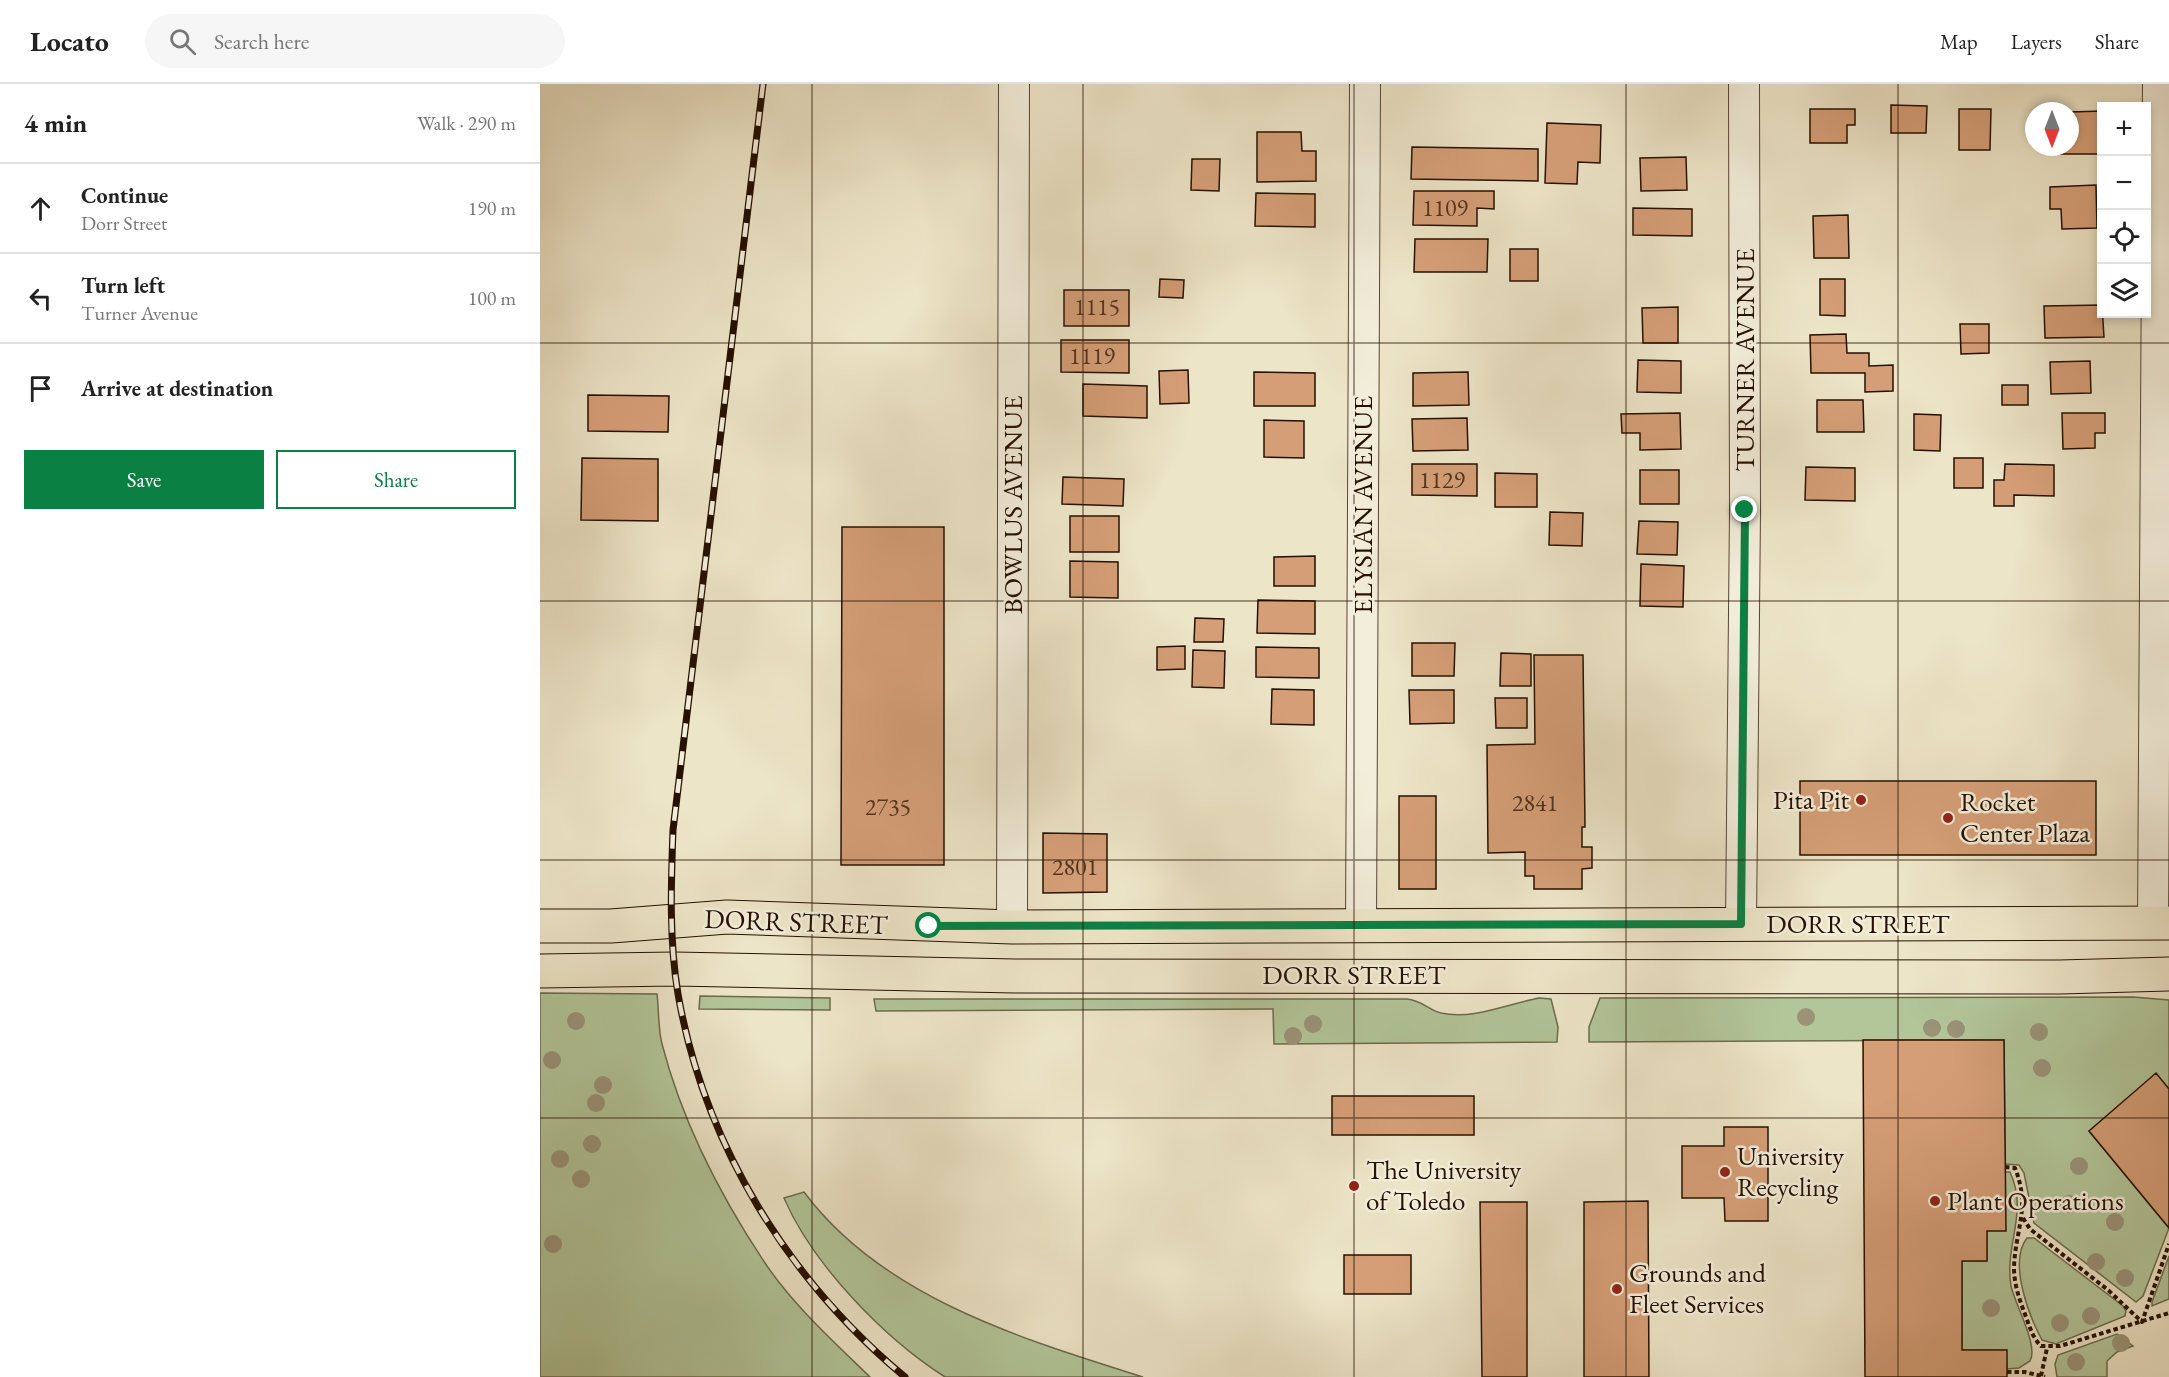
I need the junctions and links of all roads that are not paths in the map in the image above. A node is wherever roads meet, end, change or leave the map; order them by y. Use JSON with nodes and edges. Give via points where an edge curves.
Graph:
{"nodes":[{"id":1,"x":1014,"y":84,"type":"edge"},
{"id":2,"x":1365,"y":84,"type":"edge"},
{"id":3,"x":1744,"y":84,"type":"edge"},
{"id":4,"x":2158,"y":84,"type":"edge"},
{"id":5,"x":1741,"y":924,"type":"junction"},
{"id":6,"x":2161,"y":924,"type":"edge"},
{"id":7,"x":540,"y":926,"type":"edge"},
{"id":8,"x":1361,"y":926,"type":"junction"},
{"id":9,"x":1012,"y":927,"type":"junction"},
{"id":10,"x":540,"y":971,"type":"edge"},
{"id":11,"x":2169,"y":974,"type":"edge"},
{"id":12,"x":1442,"y":975,"type":"junction"},
{"id":13,"x":2134,"y":975,"type":"junction"},
{"id":14,"x":2169,"y":981,"type":"edge"}],
"edges":[{"from":1,"to":9,"type":"street","name":"BOWLUS AVENUE"},
{"from":2,"to":8,"type":"street","name":"ELYSIAN AVENUE"},
{"from":3,"to":5,"type":"street","name":"TURNER AVENUE"},
{"from":4,"to":6,"type":"street"},
{"from":5,"to":6,"type":"main road","name":"DORR STREET"},
{"from":5,"to":8,"type":"main road","name":"DORR STREET"},
{"from":5,"to":12,"type":"main road","via":[[1576,942],[1450,946],[1442,953]]},
{"from":7,"to":9,"type":"main road","name":"DORR STREET","via":[[611,926],[727,916]]},
{"from":8,"to":9,"type":"main road","name":"DORR STREET"},
{"from":10,"to":12,"type":"main road","name":"DORR STREET"},
{"from":11,"to":13,"type":"main road","name":"DORR STREET"},
{"from":12,"to":13,"type":"main road","name":"DORR STREET"},
{"from":13,"to":14,"type":"street"}]}
